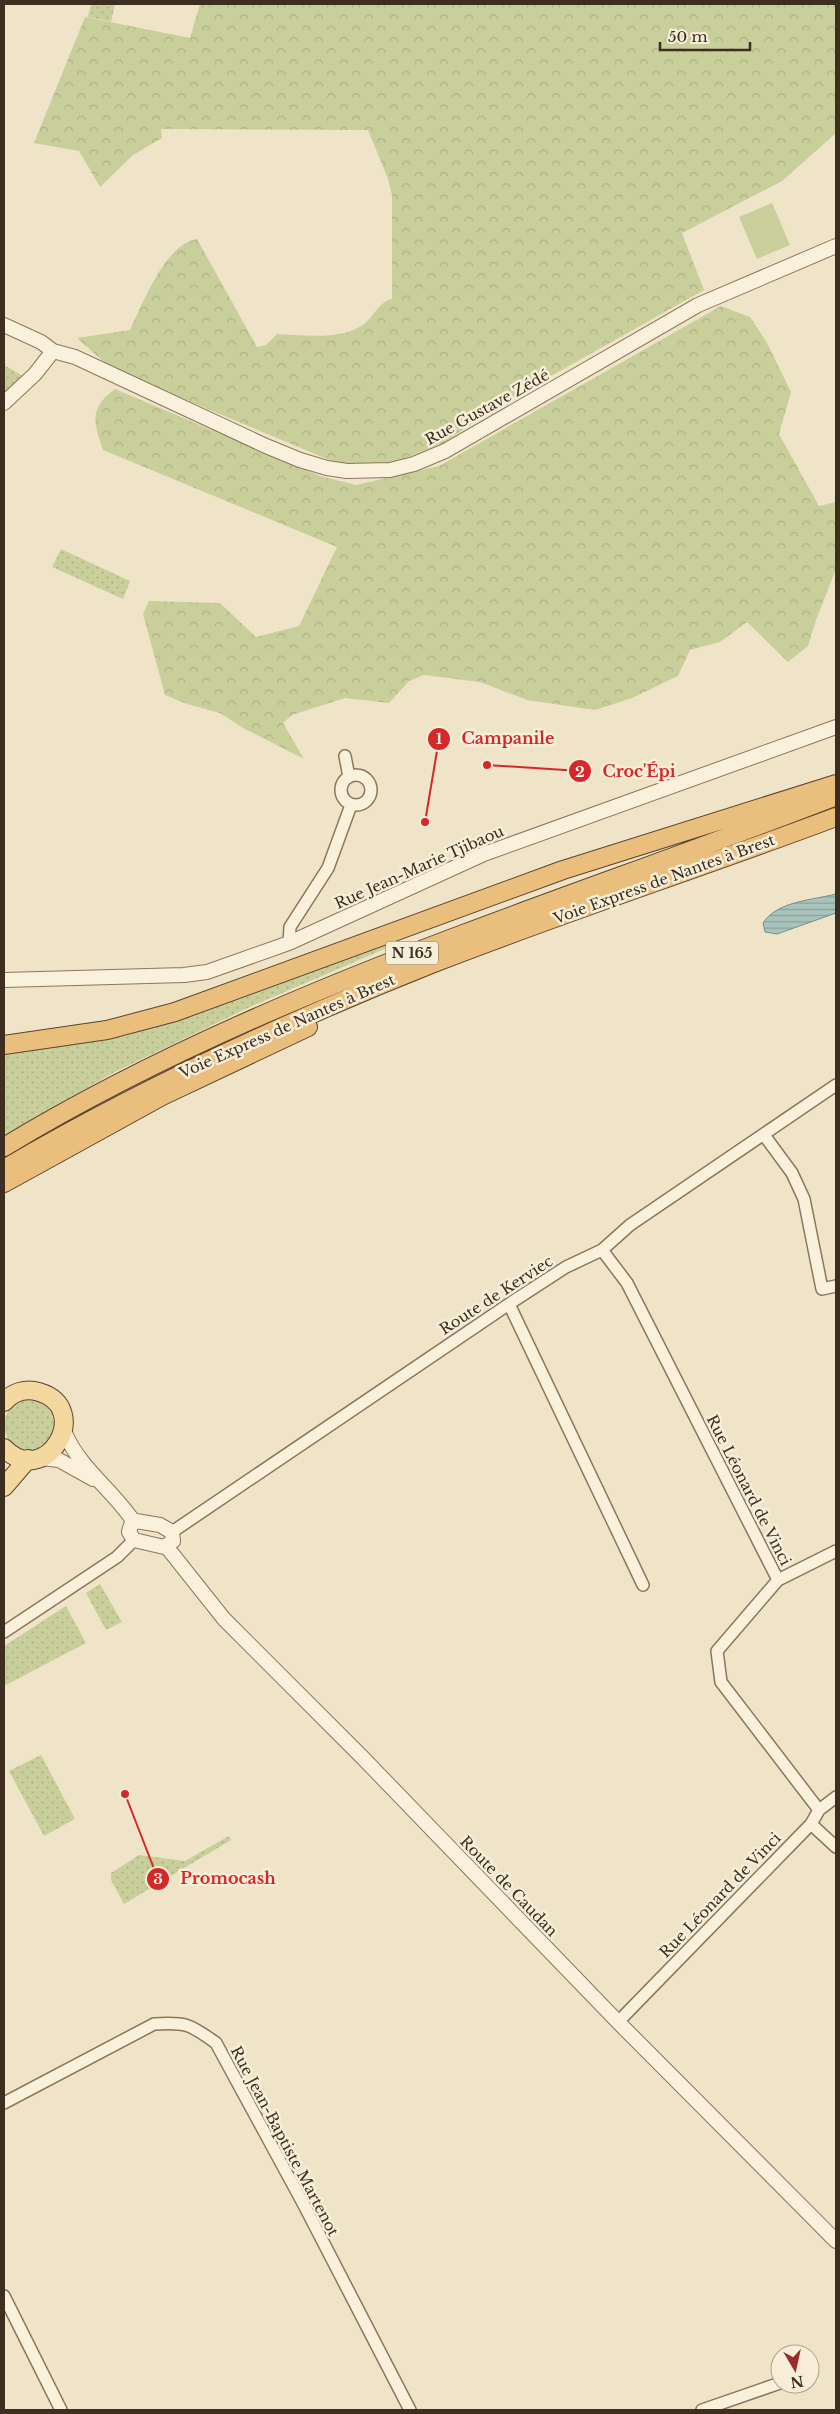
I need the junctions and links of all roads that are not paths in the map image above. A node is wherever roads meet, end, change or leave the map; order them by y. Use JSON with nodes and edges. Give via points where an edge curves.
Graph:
{"nodes":[{"id":1,"x":835,"y":250,"type":"edge"},
{"id":2,"x":4,"y":325,"type":"edge"},
{"id":3,"x":53,"y":351,"type":"junction"},
{"id":4,"x":4,"y":403,"type":"edge"},
{"id":5,"x":836,"y":727,"type":"edge"},
{"id":6,"x":345,"y":756,"type":"dead end"},
{"id":7,"x":349,"y":777,"type":"junction"},
{"id":8,"x":836,"y":784,"type":"edge"},
{"id":9,"x":836,"y":796,"type":"edge"},
{"id":10,"x":351,"y":805,"type":"junction"},
{"id":11,"x":836,"y":816,"type":"edge"},
{"id":12,"x":289,"y":943,"type":"junction"},
{"id":13,"x":435,"y":963,"type":"junction"},
{"id":14,"x":4,"y":980,"type":"edge"},
{"id":15,"x":6,"y":1045,"type":"edge"},
{"id":16,"x":836,"y":1086,"type":"edge"},
{"id":17,"x":764,"y":1135,"type":"junction"},
{"id":18,"x":4,"y":1147,"type":"edge"},
{"id":19,"x":4,"y":1169,"type":"edge"},
{"id":20,"x":4,"y":1183,"type":"edge"},
{"id":21,"x":602,"y":1250,"type":"junction"},
{"id":22,"x":836,"y":1286,"type":"edge"},
{"id":23,"x":509,"y":1304,"type":"junction"},
{"id":24,"x":4,"y":1402,"type":"edge"},
{"id":25,"x":64,"y":1431,"type":"junction"},
{"id":26,"x":4,"y":1448,"type":"edge"},
{"id":27,"x":34,"y":1459,"type":"junction"},
{"id":28,"x":98,"y":1482,"type":"junction"},
{"id":29,"x":4,"y":1487,"type":"edge"},
{"id":30,"x":138,"y":1522,"type":"junction"},
{"id":31,"x":168,"y":1529,"type":"junction"},
{"id":32,"x":136,"y":1541,"type":"junction"},
{"id":33,"x":162,"y":1546,"type":"junction"},
{"id":34,"x":836,"y":1551,"type":"edge"},
{"id":35,"x":778,"y":1580,"type":"junction"},
{"id":36,"x":643,"y":1585,"type":"dead end"},
{"id":37,"x":4,"y":1632,"type":"edge"},
{"id":38,"x":836,"y":1797,"type":"edge"},
{"id":39,"x":819,"y":1810,"type":"junction"},
{"id":40,"x":811,"y":1824,"type":"junction"},
{"id":41,"x":836,"y":1847,"type":"edge"},
{"id":42,"x":618,"y":2022,"type":"junction"},
{"id":43,"x":4,"y":2103,"type":"edge"},
{"id":44,"x":836,"y":2241,"type":"edge"},
{"id":45,"x":4,"y":2296,"type":"edge"},
{"id":46,"x":770,"y":2386,"type":"edge"},
{"id":47,"x":61,"y":2410,"type":"edge"},
{"id":48,"x":410,"y":2410,"type":"edge"},
{"id":49,"x":702,"y":2410,"type":"edge"}],
"edges":[{"from":1,"to":3,"type":"street","name":"Rue Gustave Zédé","via":[[698,305],[445,451],[390,470],[347,471],[300,460],[75,357]]},
{"from":2,"to":3,"type":"street","name":"Rue Gustave Zédé","via":[[42,342]]},
{"from":3,"to":4,"type":"street","via":[[35,374]]},
{"from":5,"to":12,"type":"street","name":"Rue Jean-Marie Tjibaou","via":[[484,854]]},
{"from":6,"to":7,"type":"street"},
{"from":7,"to":10,"type":"street","via":[[342,784],[341,794]]},
{"from":7,"to":10,"type":"street","via":[[364,777],[371,789],[366,802]]},
{"from":8,"to":15,"type":"highway","via":[[563,870],[175,1012],[106,1030]]},
{"from":9,"to":18,"type":"highway","name":"Voie Express de Nantes à Brest","number":"N 165","via":[[507,916],[331,985],[119,1083]]},
{"from":10,"to":12,"type":"street","via":[[328,868],[290,928]]},
{"from":11,"to":13,"type":"highway","name":"Voie Express de Nantes à Brest","number":"N 165"},
{"from":12,"to":14,"type":"street","name":"Rue Jean-Marie Tjibaou","via":[[207,972],[184,975]]},
{"from":13,"to":19,"type":"highway","name":"Voie Express de Nantes à Brest","number":"N 165","via":[[208,1060],[56,1138]]},
{"from":13,"to":20,"type":"highway","number":"N 165","via":[[411,982],[170,1092]]},
{"from":16,"to":17,"type":"street","name":"Route de Kerviec"},
{"from":17,"to":21,"type":"street","name":"Route de Kerviec","via":[[630,1224]]},
{"from":17,"to":22,"type":"street","via":[[792,1173],[804,1198],[822,1289]]},
{"from":21,"to":23,"type":"street","name":"Route de Kerviec","via":[[566,1267]]},
{"from":21,"to":35,"type":"street","name":"Rue Léonard de Vinci","via":[[627,1284]]},
{"from":23,"to":31,"type":"street","name":"Route de Kerviec"},
{"from":23,"to":36,"type":"street"},
{"from":24,"to":25,"type":"main road","via":[[21,1391],[44,1393],[60,1409]]},
{"from":25,"to":27,"type":"main road","via":[[53,1450]]},
{"from":25,"to":28,"type":"street"},
{"from":26,"to":27,"type":"main road","via":[[16,1457]]},
{"from":27,"to":28,"type":"street","via":[[59,1460]]},
{"from":27,"to":29,"type":"main road"},
{"from":28,"to":30,"type":"street"},
{"from":30,"to":31,"type":"street"},
{"from":30,"to":32,"type":"street","via":[[129,1532]]},
{"from":31,"to":33,"type":"street","via":[[158,1527],[152,1534],[152,1539]]},
{"from":32,"to":33,"type":"street"},
{"from":32,"to":37,"type":"street","via":[[117,1558]]},
{"from":33,"to":42,"type":"street","name":"Route de Caudan","via":[[224,1619]]},
{"from":34,"to":35,"type":"street"},
{"from":35,"to":39,"type":"street","name":"Rue Léonard de Vinci","via":[[717,1651],[721,1682]]},
{"from":38,"to":39,"type":"street"},
{"from":39,"to":40,"type":"street","name":"Rue Léonard de Vinci"},
{"from":40,"to":41,"type":"street"},
{"from":40,"to":42,"type":"street","name":"Rue Léonard de Vinci"},
{"from":42,"to":44,"type":"street","name":"Route de Caudan"},
{"from":43,"to":48,"type":"street","name":"Rue Jean-Baptiste Martenot","via":[[154,2024],[180,2022],[216,2043]]},
{"from":45,"to":47,"type":"street"},
{"from":46,"to":49,"type":"street"}]}
